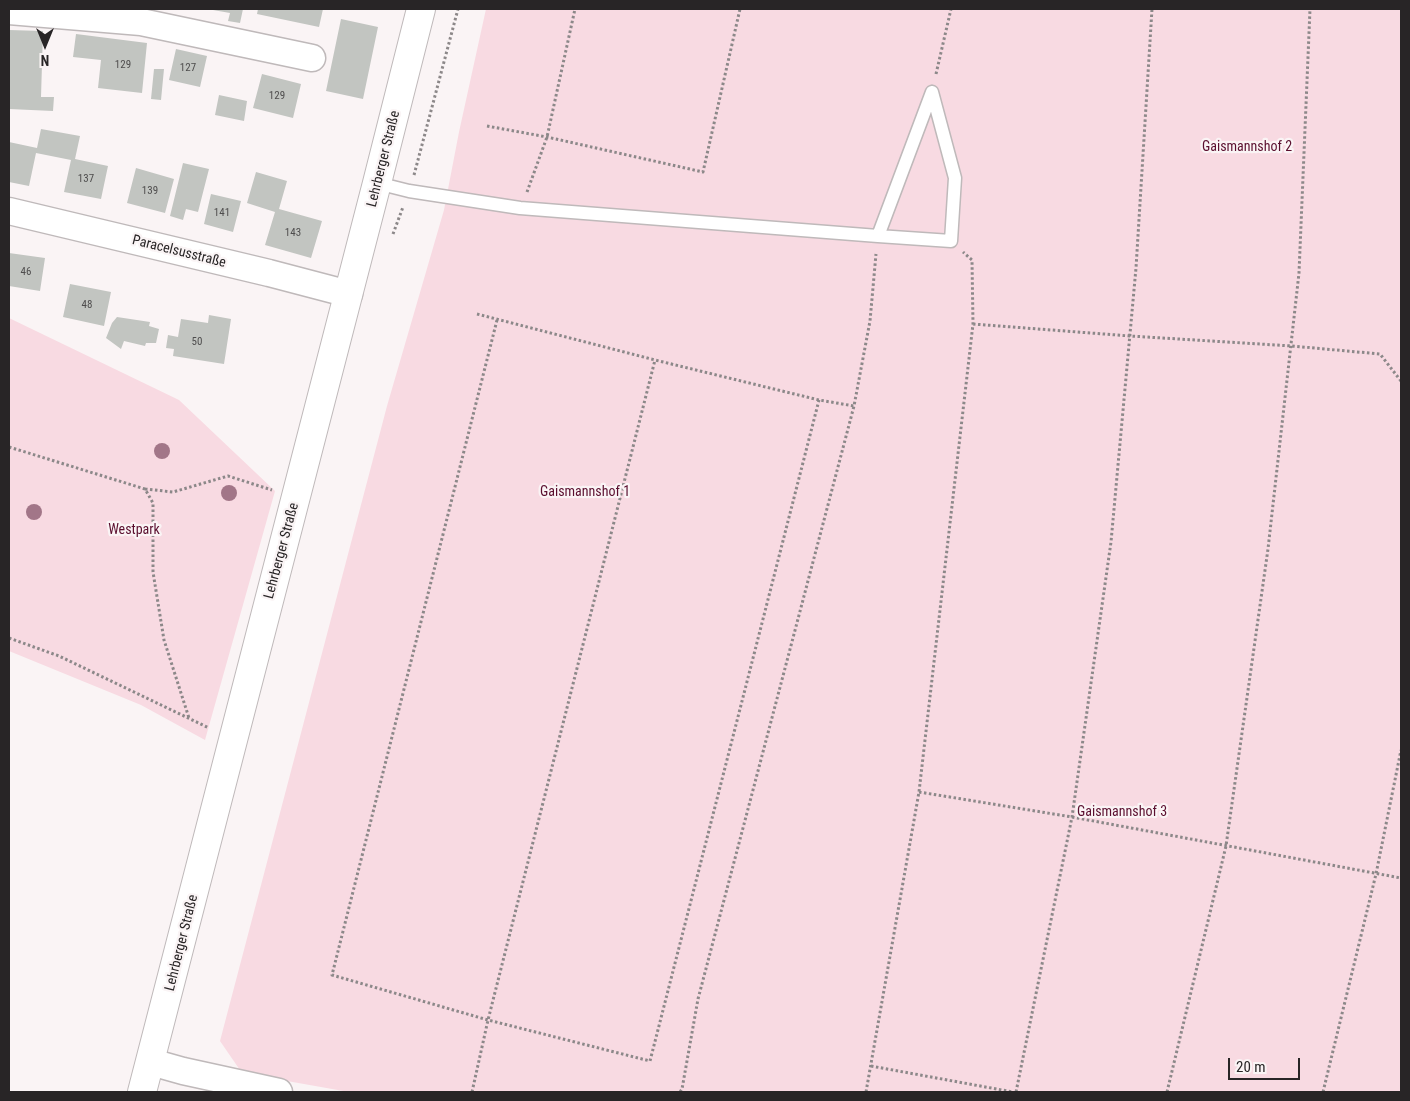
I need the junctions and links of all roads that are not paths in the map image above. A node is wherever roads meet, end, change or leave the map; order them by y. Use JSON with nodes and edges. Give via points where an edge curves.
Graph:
{"nodes":[{"id":1,"x":421,"y":9,"type":"edge"},
{"id":2,"x":9,"y":11,"type":"edge"},
{"id":3,"x":312,"y":58,"type":"dead end"},
{"id":4,"x":378,"y":184,"type":"junction"},
{"id":5,"x":9,"y":211,"type":"edge"},
{"id":6,"x":878,"y":236,"type":"junction"},
{"id":7,"x":349,"y":294,"type":"junction"},
{"id":8,"x":151,"y":1062,"type":"junction"},
{"id":9,"x":142,"y":1092,"type":"edge"},
{"id":10,"x":279,"y":1092,"type":"edge"}],
"edges":[{"from":1,"to":4,"type":"street","name":"Lehrberger Straße"},
{"from":2,"to":3,"type":"street","via":[[141,22]]},
{"from":4,"to":6,"type":"lane","via":[[520,208]]},
{"from":4,"to":7,"type":"street","name":"Lehrberger Straße"},
{"from":5,"to":7,"type":"street","name":"Paracelsusstraße"},
{"from":6,"to":6,"type":"lane","via":[[932,92],[955,178],[951,241]]},
{"from":7,"to":8,"type":"street","name":"Lehrberger Straße"},
{"from":8,"to":9,"type":"street","name":"Lehrberger Straße"},
{"from":8,"to":10,"type":"street"}]}
